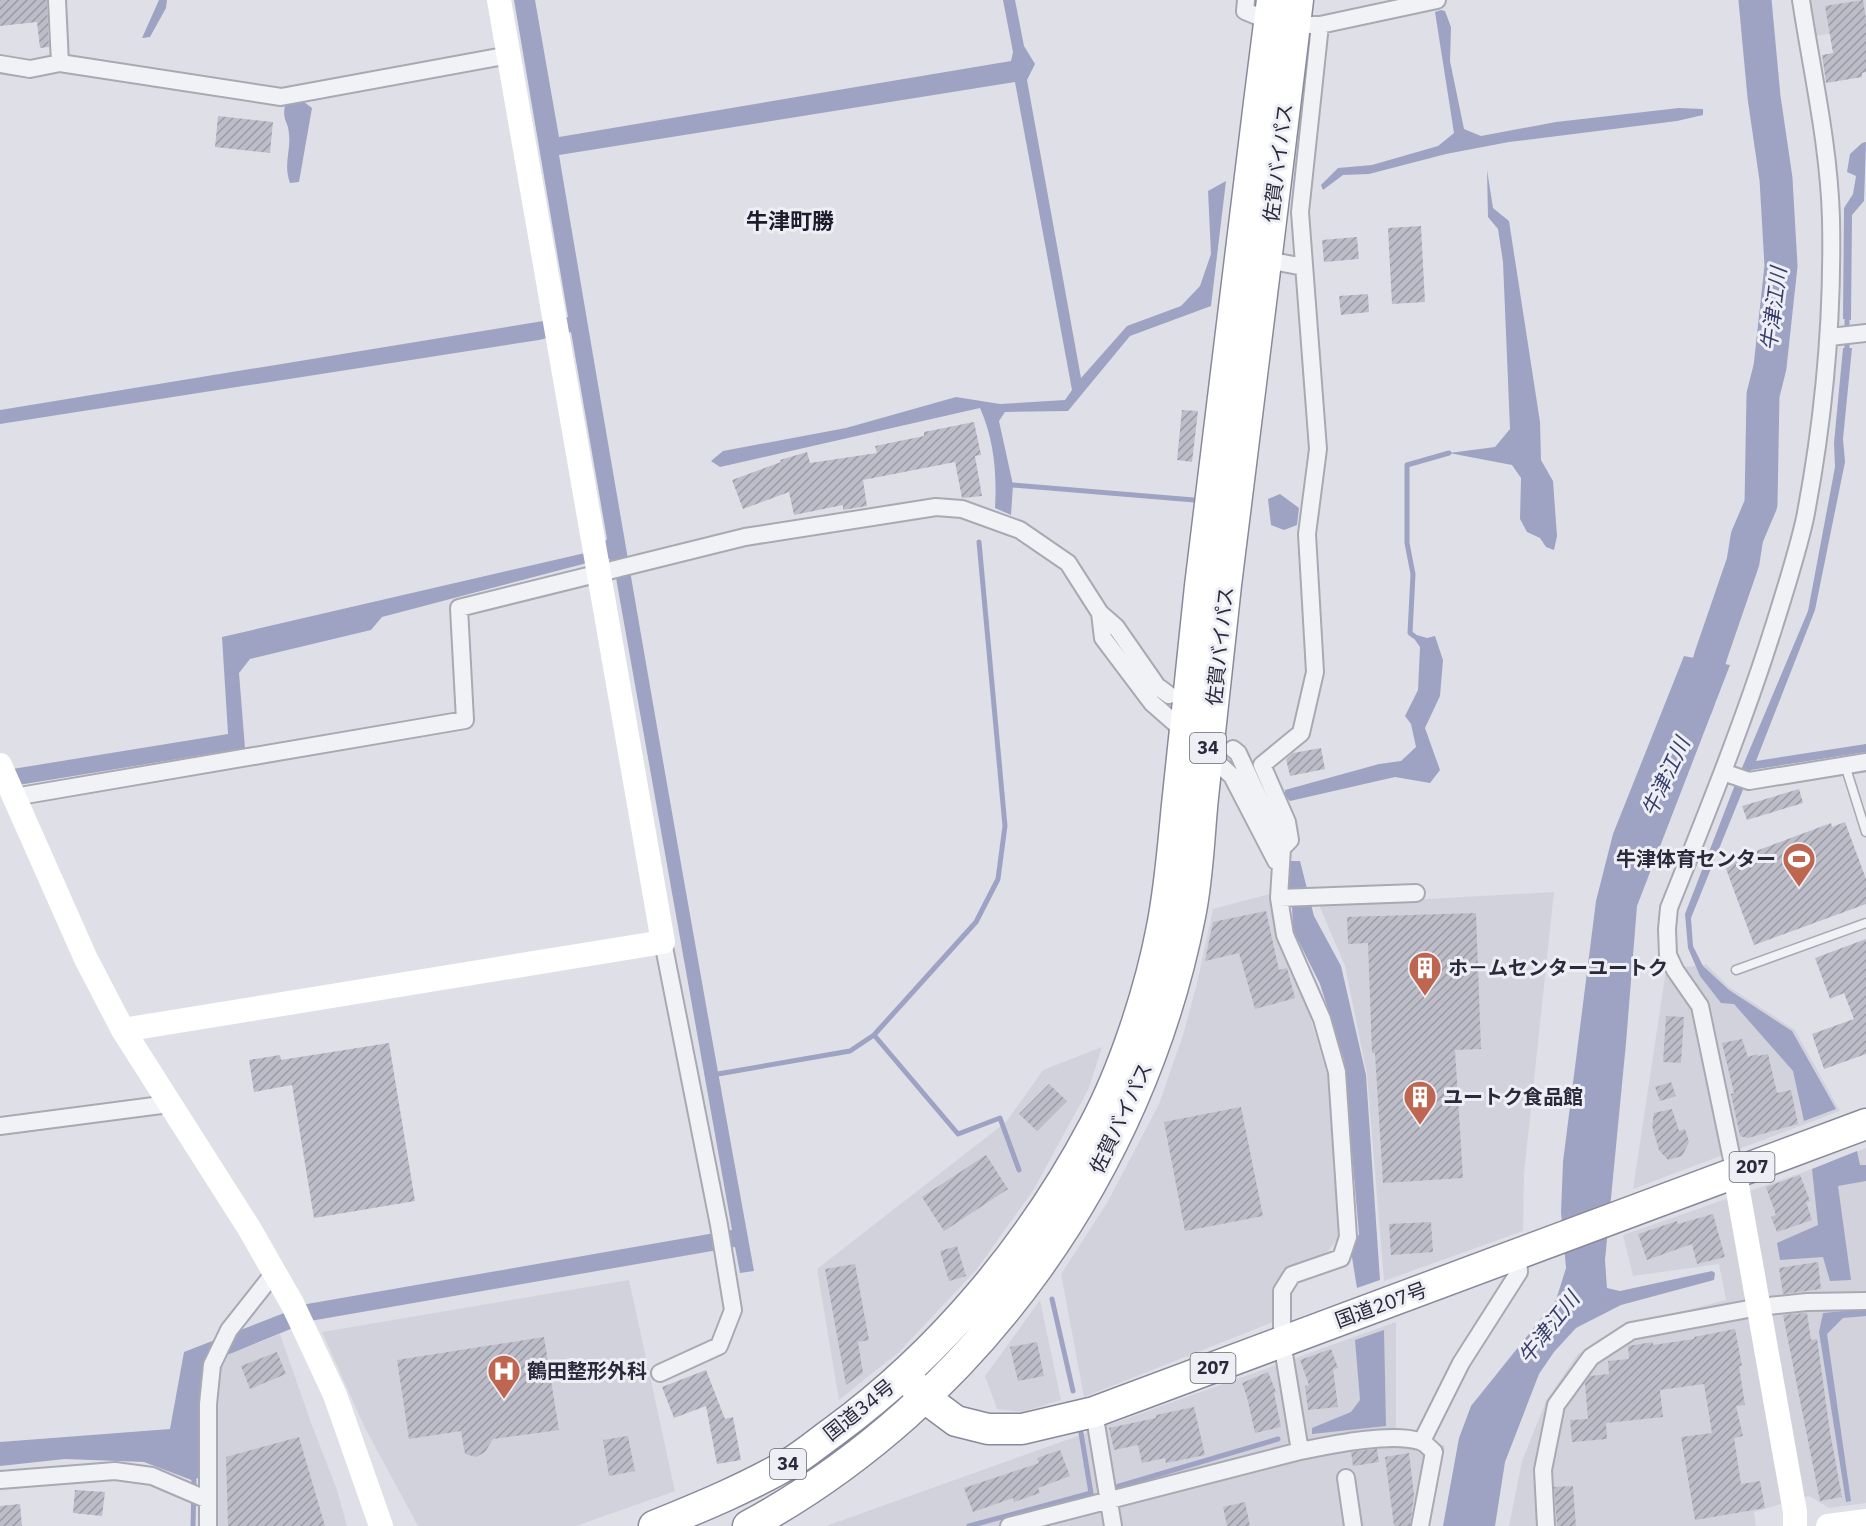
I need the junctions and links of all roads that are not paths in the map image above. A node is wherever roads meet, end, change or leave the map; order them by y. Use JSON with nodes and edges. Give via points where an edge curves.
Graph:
{"nodes":[{"id":1,"x":57,"y":0,"type":"edge"},
{"id":2,"x":499,"y":0,"type":"edge"},
{"id":3,"x":1246,"y":0,"type":"edge"},
{"id":4,"x":1437,"y":0,"type":"edge"},
{"id":5,"x":1801,"y":0,"type":"edge"},
{"id":6,"x":1291,"y":14,"type":"edge"},
{"id":7,"x":508,"y":55,"type":"junction"},
{"id":8,"x":60,"y":63,"type":"junction"},
{"id":9,"x":0,"y":64,"type":"edge"},
{"id":10,"x":1267,"y":260,"type":"junction"},
{"id":11,"x":1304,"y":267,"type":"junction"},
{"id":12,"x":1849,"y":335,"type":"edge"},
{"id":13,"x":604,"y":571,"type":"junction"},
{"id":14,"x":1100,"y":614,"type":"junction"},
{"id":15,"x":1169,"y":695,"type":"dead end"},
{"id":16,"x":1185,"y":732,"type":"junction"},
{"id":17,"x":1220,"y":752,"type":"junction"},
{"id":18,"x":1866,"y":762,"type":"edge"},
{"id":19,"x":0,"y":765,"type":"edge"},
{"id":20,"x":1845,"y":765,"type":"junction"},
{"id":21,"x":1728,"y":774,"type":"junction"},
{"id":22,"x":14,"y":797,"type":"junction"},
{"id":23,"x":1866,"y":832,"type":"edge"},
{"id":24,"x":1282,"y":848,"type":"junction"},
{"id":25,"x":1281,"y":870,"type":"junction"},
{"id":26,"x":1416,"y":893,"type":"dead end"},
{"id":27,"x":1279,"y":898,"type":"junction"},
{"id":28,"x":1866,"y":924,"type":"edge"},
{"id":29,"x":663,"y":942,"type":"junction"},
{"id":30,"x":1736,"y":970,"type":"dead end"},
{"id":31,"x":123,"y":1030,"type":"junction"},
{"id":32,"x":169,"y":1104,"type":"junction"},
{"id":33,"x":1866,"y":1124,"type":"edge"},
{"id":34,"x":0,"y":1126,"type":"edge"},
{"id":35,"x":1735,"y":1174,"type":"junction"},
{"id":36,"x":1524,"y":1252,"type":"junction"},
{"id":37,"x":274,"y":1273,"type":"junction"},
{"id":38,"x":1866,"y":1301,"type":"edge"},
{"id":39,"x":1759,"y":1307,"type":"junction"},
{"id":40,"x":1282,"y":1342,"type":"junction"},
{"id":41,"x":660,"y":1372,"type":"dead end"},
{"id":42,"x":904,"y":1374,"type":"junction"},
{"id":43,"x":925,"y":1398,"type":"junction"},
{"id":44,"x":1094,"y":1412,"type":"junction"},
{"id":45,"x":1422,"y":1441,"type":"junction"},
{"id":46,"x":1300,"y":1451,"type":"junction"},
{"id":47,"x":1346,"y":1478,"type":"dead end"},
{"id":48,"x":0,"y":1480,"type":"edge"},
{"id":49,"x":208,"y":1500,"type":"junction"},
{"id":50,"x":1107,"y":1500,"type":"junction"},
{"id":51,"x":1866,"y":1521,"type":"edge"},
{"id":52,"x":208,"y":1526,"type":"edge"},
{"id":53,"x":381,"y":1526,"type":"edge"},
{"id":54,"x":654,"y":1526,"type":"edge"},
{"id":55,"x":748,"y":1526,"type":"edge"},
{"id":56,"x":1009,"y":1526,"type":"edge"},
{"id":57,"x":1113,"y":1526,"type":"edge"},
{"id":58,"x":1353,"y":1526,"type":"edge"},
{"id":59,"x":1420,"y":1526,"type":"edge"},
{"id":60,"x":1546,"y":1526,"type":"edge"},
{"id":61,"x":1795,"y":1526,"type":"edge"},
{"id":62,"x":1828,"y":1526,"type":"edge"}],
"edges":[{"from":1,"to":8,"type":"street"},
{"from":2,"to":7,"type":"street"},
{"from":3,"to":6,"type":"street","via":[[1245,11]]},
{"from":4,"to":6,"type":"street"},
{"from":5,"to":12,"type":"street","via":[[1826,153],[1831,218]]},
{"from":6,"to":10,"type":"highway","name":"佐賀バイパス","number":"34"},
{"from":6,"to":11,"type":"street"},
{"from":6,"to":16,"type":"highway","name":"佐賀バイパス","number":"34","via":[[1202,569]]},
{"from":7,"to":8,"type":"street","via":[[281,97]]},
{"from":7,"to":13,"type":"street","via":[[593,543]]},
{"from":8,"to":9,"type":"street","via":[[30,69]]},
{"from":10,"to":11,"type":"street"},
{"from":10,"to":17,"type":"highway","name":"佐賀バイパス","number":"34","via":[[1228,571]]},
{"from":11,"to":24,"type":"street","via":[[1318,449],[1307,534],[1316,672],[1301,733],[1262,765],[1287,822],[1290,840]]},
{"from":12,"to":21,"type":"street","via":[[1819,432],[1804,519],[1786,588]]},
{"from":13,"to":14,"type":"street","via":[[745,537],[936,507],[962,509],[1020,530],[1068,563]]},
{"from":13,"to":22,"type":"street","via":[[459,608],[465,720]]},
{"from":13,"to":29,"type":"street"},
{"from":14,"to":15,"type":"street","via":[[1116,627],[1157,686]]},
{"from":14,"to":16,"type":"street","via":[[1103,638],[1152,703]]},
{"from":16,"to":42,"type":"highway","name":"佐賀バイパス","number":"34","via":[[1162,927],[1146,992],[1104,1104],[1025,1236],[975,1300]]},
{"from":17,"to":24,"type":"street","via":[[1238,753]]},
{"from":17,"to":25,"type":"street"},
{"from":17,"to":43,"type":"highway","name":"佐賀バイパス","number":"34","via":[[1177,975],[1132,1101],[1104,1162],[1034,1273],[984,1337]]},
{"from":18,"to":20,"type":"street"},
{"from":19,"to":22,"type":"street"},
{"from":20,"to":21,"type":"street","via":[[1749,782]]},
{"from":20,"to":23,"type":"lane"},
{"from":21,"to":35,"type":"street","via":[[1669,908],[1667,929],[1668,955],[1700,1006]]},
{"from":22,"to":31,"type":"street","via":[[86,959]]},
{"from":24,"to":25,"type":"street"},
{"from":25,"to":27,"type":"street"},
{"from":26,"to":27,"type":"street"},
{"from":27,"to":40,"type":"street","via":[[1285,935],[1322,1019],[1337,1072],[1348,1237],[1341,1258],[1292,1275],[1282,1291]]},
{"from":28,"to":30,"type":"lane"},
{"from":29,"to":31,"type":"street"},
{"from":29,"to":41,"type":"street","via":[[733,1310],[719,1346]]},
{"from":31,"to":32,"type":"street"},
{"from":32,"to":34,"type":"street"},
{"from":32,"to":37,"type":"street"},
{"from":33,"to":35,"type":"highway","name":"国道207号","number":"207"},
{"from":35,"to":36,"type":"highway","name":"国道207号","number":"207"},
{"from":35,"to":39,"type":"street"},
{"from":36,"to":40,"type":"highway","name":"国道207号","number":"207"},
{"from":36,"to":45,"type":"street","via":[[1519,1272],[1461,1363]]},
{"from":37,"to":49,"type":"street","via":[[229,1330],[212,1365]]},
{"from":37,"to":53,"type":"street","via":[[335,1395]]},
{"from":38,"to":39,"type":"street"},
{"from":39,"to":60,"type":"street","via":[[1631,1332],[1591,1358],[1556,1405],[1543,1470]]},
{"from":39,"to":61,"type":"street"},
{"from":40,"to":44,"type":"highway","name":"国道207号","number":"207"},
{"from":40,"to":46,"type":"street"},
{"from":42,"to":43,"type":"highway","name":"国道207号","number":"207"},
{"from":42,"to":54,"type":"highway","name":"国道34号","number":"34","via":[[792,1461],[723,1498]]},
{"from":43,"to":44,"type":"highway","name":"国道207号","number":"207","via":[[956,1421],[988,1429],[1022,1429]]},
{"from":43,"to":55,"type":"highway","name":"国道34号","number":"34","via":[[816,1484]]},
{"from":44,"to":50,"type":"street"},
{"from":45,"to":46,"type":"street","via":[[1398,1437]]},
{"from":45,"to":59,"type":"street","via":[[1434,1452]]},
{"from":46,"to":50,"type":"street"},
{"from":47,"to":58,"type":"street"},
{"from":48,"to":49,"type":"street","via":[[115,1471],[152,1476]]},
{"from":49,"to":52,"type":"street"},
{"from":50,"to":56,"type":"street"},
{"from":50,"to":57,"type":"street"},
{"from":51,"to":62,"type":"street"}]}
